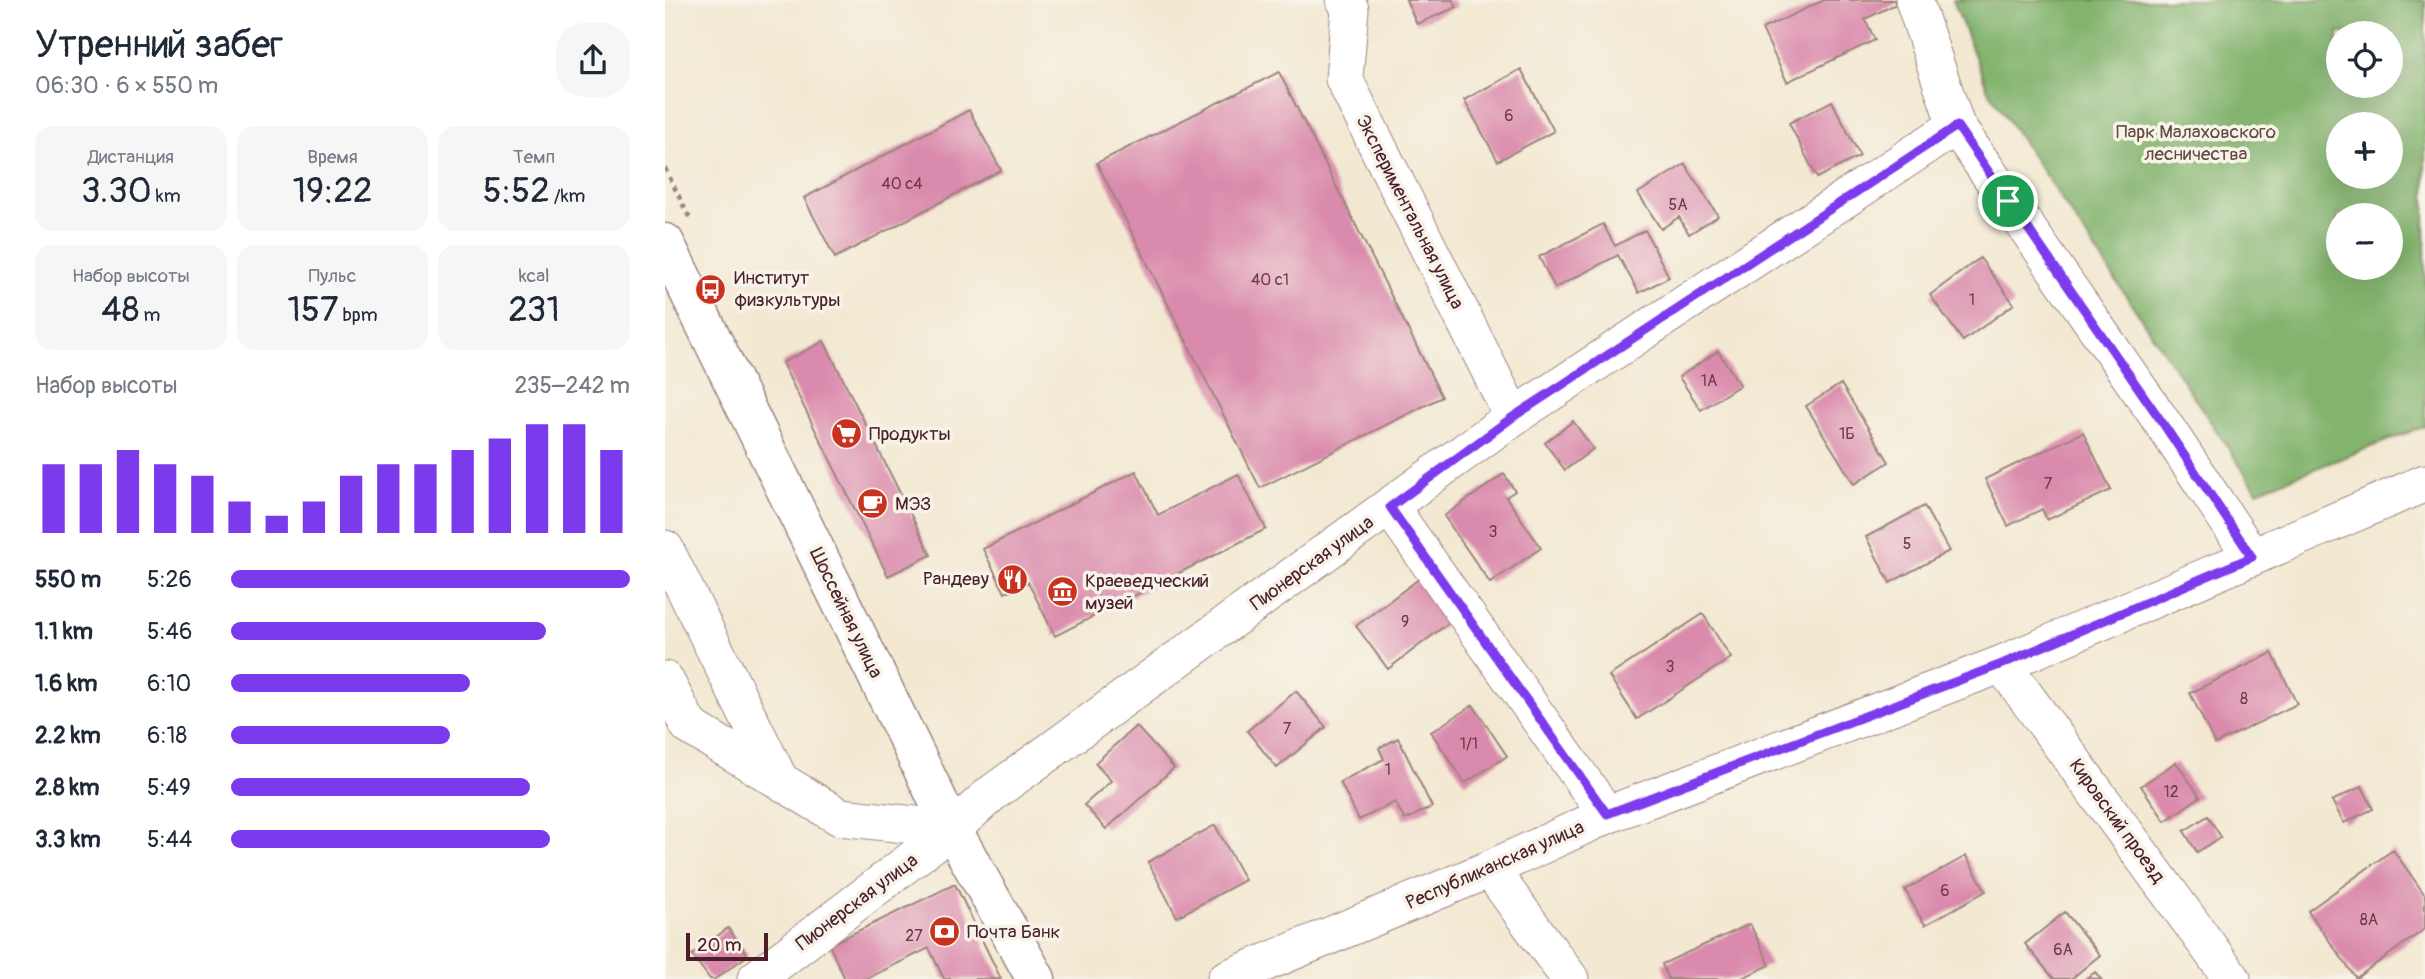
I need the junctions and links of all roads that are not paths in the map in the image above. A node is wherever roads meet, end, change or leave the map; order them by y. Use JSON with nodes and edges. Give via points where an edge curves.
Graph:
{"nodes":[{"id":1,"x":1345,"y":0,"type":"edge"},
{"id":2,"x":1914,"y":0,"type":"edge"},
{"id":3,"x":1957,"y":126,"type":"junction"},
{"id":4,"x":665,"y":243,"type":"edge"},
{"id":5,"x":1513,"y":417,"type":"junction"},
{"id":6,"x":2425,"y":483,"type":"edge"},
{"id":7,"x":1390,"y":507,"type":"junction"},
{"id":8,"x":665,"y":549,"type":"edge"},
{"id":9,"x":2252,"y":557,"type":"junction"},
{"id":10,"x":2002,"y":664,"type":"junction"},
{"id":11,"x":665,"y":680,"type":"edge"},
{"id":12,"x":677,"y":732,"type":"edge"},
{"id":13,"x":779,"y":779,"type":"junction"},
{"id":14,"x":1607,"y":814,"type":"junction"},
{"id":15,"x":952,"y":829,"type":"junction"},
{"id":16,"x":1490,"y":869,"type":"junction"},
{"id":17,"x":755,"y":979,"type":"edge"},
{"id":18,"x":1036,"y":979,"type":"edge"},
{"id":19,"x":1226,"y":979,"type":"edge"},
{"id":20,"x":1570,"y":979,"type":"edge"},
{"id":21,"x":2232,"y":979,"type":"edge"}],
"edges":[{"from":1,"to":5,"type":"street","name":"Экспериментальная улица","via":[[1349,9],[1344,79]]},
{"from":2,"to":3,"type":"street"},
{"from":3,"to":5,"type":"street","name":"Пионерская улица"},
{"from":3,"to":9,"type":"street"},
{"from":4,"to":15,"type":"main road","name":"Шоссейная улица"},
{"from":5,"to":7,"type":"street","name":"Пионерская улица"},
{"from":6,"to":9,"type":"street","name":"Республиканская улица"},
{"from":7,"to":14,"type":"street"},
{"from":7,"to":15,"type":"street","name":"Пионерская улица","via":[[991,794]]},
{"from":8,"to":13,"type":"street"},
{"from":9,"to":10,"type":"street","name":"Республиканская улица"},
{"from":10,"to":14,"type":"street","name":"Республиканская улица"},
{"from":10,"to":21,"type":"street","name":"Кировский проезд"},
{"from":11,"to":12,"type":"street"},
{"from":12,"to":13,"type":"street"},
{"from":13,"to":15,"type":"street","via":[[840,817]]},
{"from":14,"to":16,"type":"street","name":"Республиканская улица"},
{"from":15,"to":17,"type":"street","name":"Пионерская улица"},
{"from":15,"to":18,"type":"main road","name":"Шоссейная улица"},
{"from":16,"to":19,"type":"street","name":"Республиканская улица"},
{"from":16,"to":20,"type":"street"}]}
